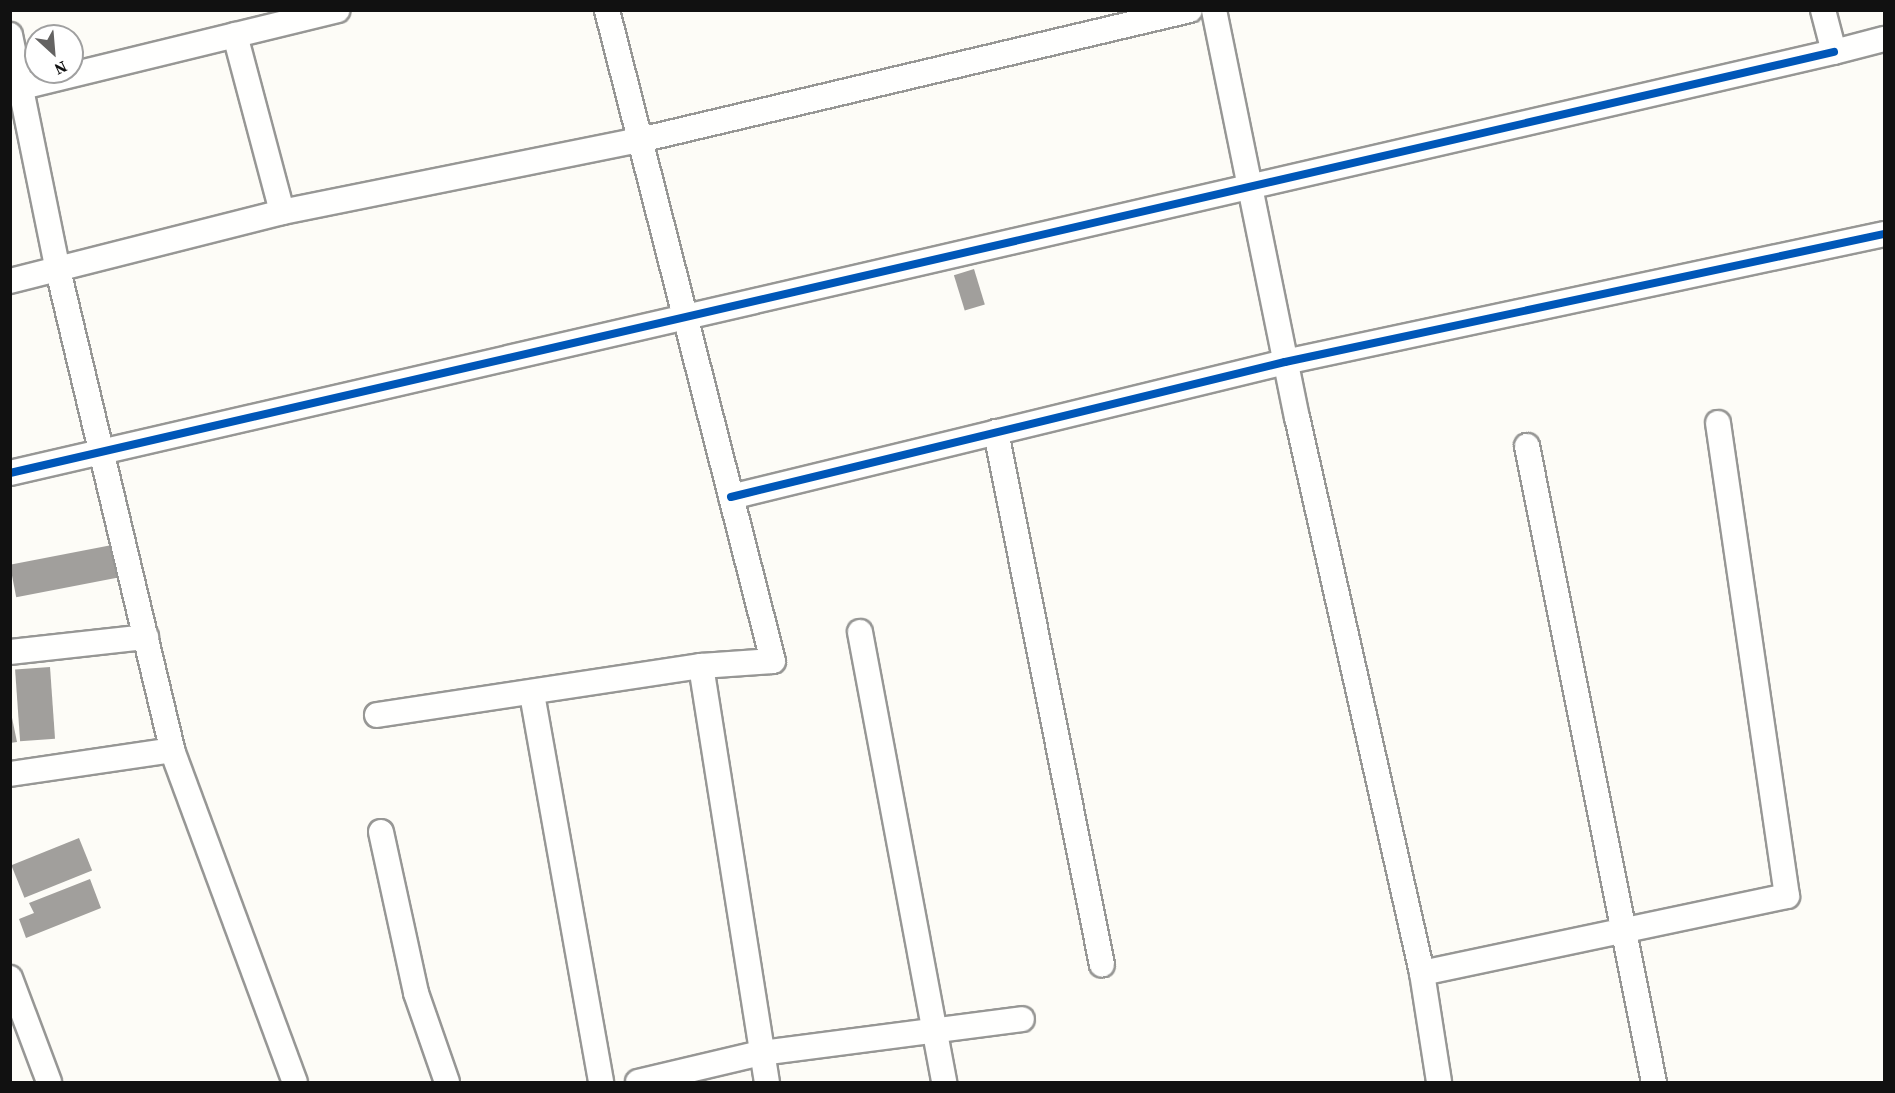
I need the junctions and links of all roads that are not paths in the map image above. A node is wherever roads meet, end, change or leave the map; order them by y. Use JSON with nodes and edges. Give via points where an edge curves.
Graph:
{"nodes":[{"id":1,"x":337,"y":10,"type":"edge"},
{"id":2,"x":608,"y":10,"type":"edge"},
{"id":3,"x":1190,"y":10,"type":"edge"},
{"id":4,"x":1214,"y":10,"type":"edge"},
{"id":5,"x":1823,"y":10,"type":"edge"},
{"id":6,"x":10,"y":35,"type":"edge"},
{"id":7,"x":235,"y":35,"type":"junction"},
{"id":8,"x":1884,"y":39,"type":"edge"},
{"id":9,"x":1834,"y":52,"type":"junction"},
{"id":10,"x":14,"y":90,"type":"edge"},
{"id":11,"x":640,"y":140,"type":"junction"},
{"id":12,"x":1249,"y":186,"type":"junction"},
{"id":13,"x":282,"y":212,"type":"junction"},
{"id":14,"x":1884,"y":234,"type":"edge"},
{"id":15,"x":58,"y":270,"type":"junction"},
{"id":16,"x":10,"y":281,"type":"edge"},
{"id":17,"x":687,"y":314,"type":"junction"},
{"id":18,"x":1285,"y":362,"type":"junction"},
{"id":19,"x":1718,"y":423,"type":"dead end"},
{"id":20,"x":996,"y":432,"type":"junction"},
{"id":21,"x":1527,"y":446,"type":"dead end"},
{"id":22,"x":99,"y":453,"type":"junction"},
{"id":23,"x":10,"y":473,"type":"edge"},
{"id":24,"x":731,"y":497,"type":"junction"},
{"id":25,"x":860,"y":632,"type":"dead end"},
{"id":26,"x":146,"y":637,"type":"junction"},
{"id":27,"x":10,"y":652,"type":"edge"},
{"id":28,"x":701,"y":666,"type":"junction"},
{"id":29,"x":532,"y":694,"type":"junction"},
{"id":30,"x":377,"y":716,"type":"dead end"},
{"id":31,"x":172,"y":750,"type":"junction"},
{"id":32,"x":10,"y":774,"type":"edge"},
{"id":33,"x":381,"y":832,"type":"dead end"},
{"id":34,"x":1622,"y":930,"type":"junction"},
{"id":35,"x":1102,"y":965,"type":"dead end"},
{"id":36,"x":1422,"y":973,"type":"junction"},
{"id":37,"x":10,"y":978,"type":"edge"},
{"id":38,"x":1022,"y":1019,"type":"dead end"},
{"id":39,"x":933,"y":1031,"type":"junction"},
{"id":40,"x":760,"y":1053,"type":"junction"},
{"id":41,"x":49,"y":1083,"type":"edge"},
{"id":42,"x":295,"y":1083,"type":"edge"},
{"id":43,"x":447,"y":1083,"type":"edge"},
{"id":44,"x":601,"y":1083,"type":"edge"},
{"id":45,"x":638,"y":1083,"type":"edge"},
{"id":46,"x":766,"y":1083,"type":"edge"},
{"id":47,"x":944,"y":1083,"type":"edge"},
{"id":48,"x":1439,"y":1083,"type":"edge"},
{"id":49,"x":1654,"y":1083,"type":"edge"}],
"edges":[{"from":1,"to":7,"type":"street"},
{"from":2,"to":11,"type":"street"},
{"from":3,"to":11,"type":"street"},
{"from":4,"to":12,"type":"street"},
{"from":5,"to":9,"type":"street"},
{"from":6,"to":10,"type":"street"},
{"from":7,"to":10,"type":"street"},
{"from":7,"to":13,"type":"street"},
{"from":8,"to":9,"type":"street"},
{"from":9,"to":12,"type":"street"},
{"from":10,"to":15,"type":"street"},
{"from":11,"to":13,"type":"street"},
{"from":11,"to":17,"type":"street"},
{"from":12,"to":17,"type":"street"},
{"from":12,"to":18,"type":"street"},
{"from":13,"to":15,"type":"street"},
{"from":14,"to":18,"type":"street"},
{"from":15,"to":16,"type":"street"},
{"from":15,"to":22,"type":"street"},
{"from":17,"to":22,"type":"street"},
{"from":17,"to":24,"type":"street"},
{"from":18,"to":20,"type":"street"},
{"from":18,"to":36,"type":"street"},
{"from":19,"to":34,"type":"street","via":[[1787,896]]},
{"from":20,"to":24,"type":"street"},
{"from":20,"to":35,"type":"street"},
{"from":21,"to":34,"type":"street"},
{"from":22,"to":23,"type":"street"},
{"from":22,"to":26,"type":"street"},
{"from":24,"to":28,"type":"street","via":[[773,661]]},
{"from":25,"to":39,"type":"street"},
{"from":26,"to":27,"type":"street"},
{"from":26,"to":31,"type":"street"},
{"from":28,"to":29,"type":"street"},
{"from":28,"to":40,"type":"street"},
{"from":29,"to":30,"type":"street"},
{"from":29,"to":44,"type":"street"},
{"from":31,"to":32,"type":"street"},
{"from":31,"to":42,"type":"street"},
{"from":33,"to":43,"type":"street","via":[[416,993]]},
{"from":34,"to":36,"type":"street"},
{"from":34,"to":49,"type":"street"},
{"from":36,"to":48,"type":"street"},
{"from":37,"to":41,"type":"street"},
{"from":38,"to":39,"type":"street"},
{"from":39,"to":40,"type":"street"},
{"from":39,"to":47,"type":"street"},
{"from":40,"to":45,"type":"street"},
{"from":40,"to":46,"type":"street"}]}
